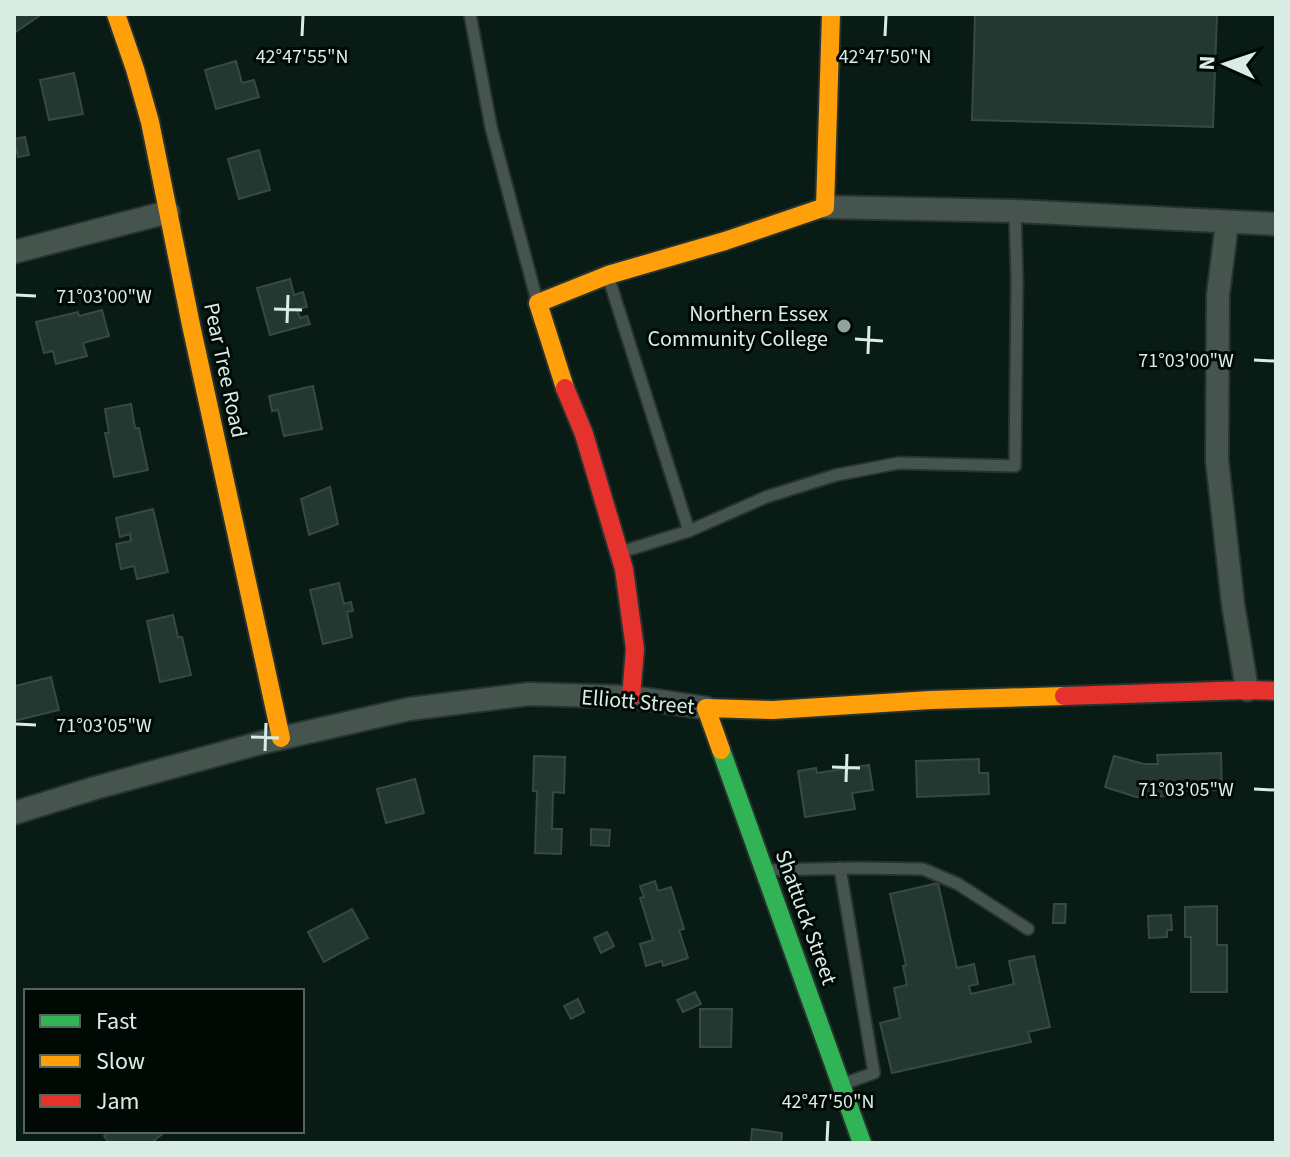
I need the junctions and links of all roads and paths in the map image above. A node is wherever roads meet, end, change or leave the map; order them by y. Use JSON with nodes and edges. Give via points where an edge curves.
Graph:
{"nodes":[{"id":1,"x":116,"y":14,"type":"edge"},
{"id":2,"x":470,"y":14,"type":"edge"},
{"id":3,"x":831,"y":14,"type":"edge"},
{"id":4,"x":825,"y":207,"type":"junction"},
{"id":5,"x":1015,"y":211,"type":"junction"},
{"id":6,"x":168,"y":212,"type":"junction"},
{"id":7,"x":1227,"y":223,"type":"junction"},
{"id":8,"x":1276,"y":224,"type":"edge"},
{"id":9,"x":14,"y":252,"type":"edge"},
{"id":10,"x":608,"y":275,"type":"junction"},
{"id":11,"x":538,"y":303,"type":"junction"},
{"id":12,"x":689,"y":531,"type":"junction"},
{"id":13,"x":619,"y":552,"type":"junction"},
{"id":14,"x":1247,"y":690,"type":"junction"},
{"id":15,"x":1276,"y":691,"type":"edge"},
{"id":16,"x":631,"y":697,"type":"junction"},
{"id":17,"x":706,"y":708,"type":"junction"},
{"id":18,"x":281,"y":738,"type":"junction"},
{"id":19,"x":14,"y":813,"type":"edge"},
{"id":20,"x":840,"y":868,"type":"junction"},
{"id":21,"x":765,"y":870,"type":"junction"},
{"id":22,"x":1028,"y":929,"type":"dead end"},
{"id":23,"x":841,"y":1085,"type":"junction"},
{"id":24,"x":862,"y":1143,"type":"edge"}],
"edges":[{"from":1,"to":6,"type":"street","name":"Pear Tree Road","via":[[150,122]]},
{"from":2,"to":11,"type":"lane","via":[[491,127]]},
{"from":3,"to":4,"type":"street"},
{"from":4,"to":5,"type":"street"},
{"from":4,"to":10,"type":"street"},
{"from":5,"to":7,"type":"street"},
{"from":5,"to":12,"type":"lane","via":[[1015,466],[899,463],[852,472],[766,497]]},
{"from":6,"to":9,"type":"street"},
{"from":6,"to":18,"type":"street","name":"Pear Tree Road"},
{"from":7,"to":8,"type":"street"},
{"from":7,"to":14,"type":"street","via":[[1218,295],[1217,460]]},
{"from":10,"to":11,"type":"street"},
{"from":10,"to":12,"type":"lane"},
{"from":11,"to":13,"type":"street"},
{"from":12,"to":13,"type":"lane"},
{"from":13,"to":16,"type":"street","via":[[635,649]]},
{"from":14,"to":15,"type":"street","name":"Elliott Street"},
{"from":14,"to":17,"type":"street","name":"Elliott Street","via":[[773,710]]},
{"from":16,"to":17,"type":"street","name":"Elliott Street"},
{"from":16,"to":18,"type":"street","name":"Elliott Street","via":[[529,694],[409,709]]},
{"from":17,"to":21,"type":"street","name":"Shattuck Street"},
{"from":18,"to":19,"type":"street","name":"Elliott Street"},
{"from":20,"to":21,"type":"lane"},
{"from":20,"to":22,"type":"lane","via":[[923,869],[958,884]]},
{"from":20,"to":23,"type":"lane","via":[[874,1073]]},
{"from":21,"to":23,"type":"street","name":"Shattuck Street"},
{"from":23,"to":24,"type":"street","name":"Shattuck Street"}]}
